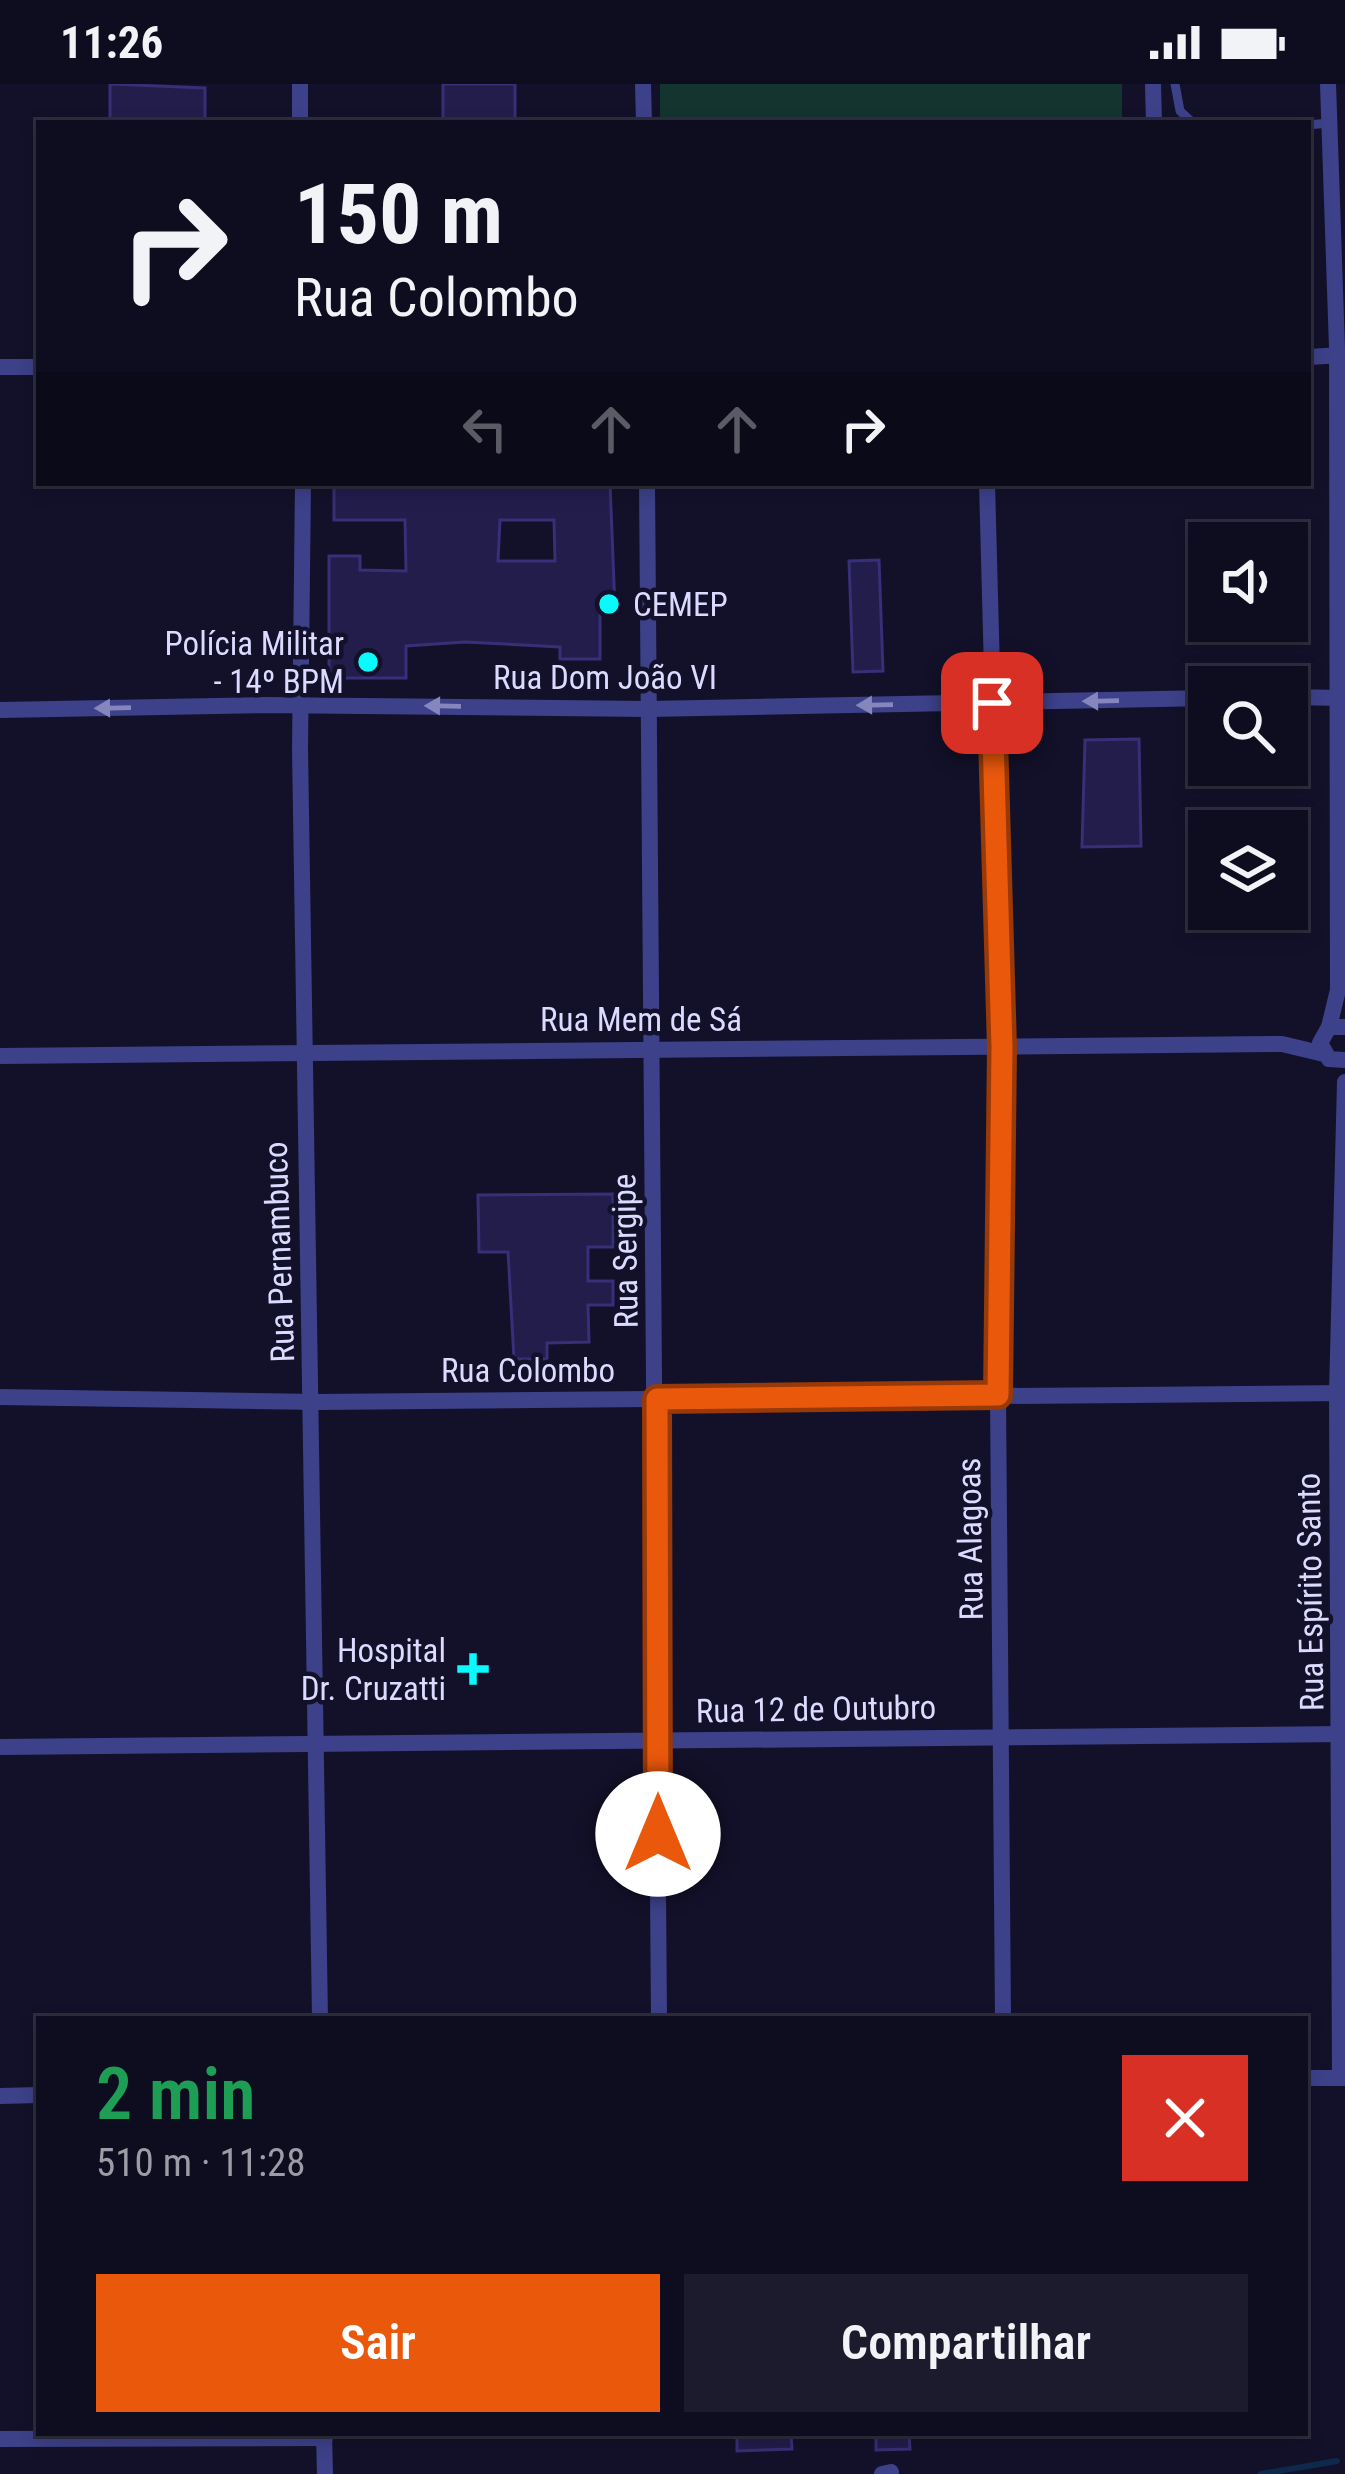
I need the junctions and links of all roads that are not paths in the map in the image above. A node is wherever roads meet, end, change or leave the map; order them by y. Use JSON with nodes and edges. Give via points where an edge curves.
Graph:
{"nodes":[{"id":1,"x":300,"y":84,"type":"edge"},
{"id":2,"x":644,"y":84,"type":"edge"},
{"id":3,"x":1154,"y":84,"type":"edge"},
{"id":4,"x":1175,"y":84,"type":"edge"},
{"id":5,"x":1328,"y":84,"type":"edge"},
{"id":6,"x":300,"y":120,"type":"edge"},
{"id":7,"x":644,"y":120,"type":"edge"},
{"id":8,"x":1154,"y":120,"type":"edge"},
{"id":9,"x":1189,"y":120,"type":"edge"},
{"id":10,"x":1329,"y":123,"type":"junction"},
{"id":11,"x":1311,"y":125,"type":"edge"},
{"id":12,"x":1341,"y":355,"type":"edge"},
{"id":13,"x":1311,"y":357,"type":"edge"},
{"id":14,"x":0,"y":367,"type":"edge"},
{"id":15,"x":36,"y":367,"type":"edge"},
{"id":16,"x":304,"y":486,"type":"edge"},
{"id":17,"x":646,"y":486,"type":"edge"},
{"id":18,"x":987,"y":486,"type":"edge"},
{"id":19,"x":1308,"y":697,"type":"edge"},
{"id":20,"x":1188,"y":698,"type":"edge"},
{"id":21,"x":1342,"y":698,"type":"edge"},
{"id":22,"x":992,"y":703,"type":"junction"},
{"id":23,"x":302,"y":706,"type":"junction"},
{"id":24,"x":649,"y":709,"type":"junction"},
{"id":25,"x":0,"y":710,"type":"edge"},
{"id":26,"x":1336,"y":1025,"type":"edge"},
{"id":27,"x":1282,"y":1044,"type":"junction"},
{"id":28,"x":652,"y":1048,"type":"junction"},
{"id":29,"x":1002,"y":1048,"type":"junction"},
{"id":30,"x":304,"y":1051,"type":"junction"},
{"id":31,"x":0,"y":1056,"type":"edge"},
{"id":32,"x":1333,"y":1058,"type":"edge"},
{"id":33,"x":1345,"y":1082,"type":"edge"},
{"id":34,"x":1341,"y":1105,"type":"junction"},
{"id":35,"x":1341,"y":1393,"type":"edge"},
{"id":36,"x":998,"y":1395,"type":"junction"},
{"id":37,"x":0,"y":1397,"type":"edge"},
{"id":38,"x":657,"y":1399,"type":"junction"},
{"id":39,"x":314,"y":1402,"type":"junction"},
{"id":40,"x":1344,"y":1734,"type":"edge"},
{"id":41,"x":1002,"y":1737,"type":"junction"},
{"id":42,"x":658,"y":1741,"type":"junction"},
{"id":43,"x":317,"y":1744,"type":"junction"},
{"id":44,"x":0,"y":1747,"type":"edge"},
{"id":45,"x":320,"y":2016,"type":"edge"},
{"id":46,"x":659,"y":2016,"type":"edge"},
{"id":47,"x":1003,"y":2016,"type":"edge"},
{"id":48,"x":1308,"y":2078,"type":"edge"},
{"id":49,"x":1342,"y":2078,"type":"edge"},
{"id":50,"x":36,"y":2095,"type":"edge"},
{"id":51,"x":0,"y":2096,"type":"edge"},
{"id":52,"x":244,"y":2436,"type":"edge"},
{"id":53,"x":325,"y":2436,"type":"edge"},
{"id":54,"x":0,"y":2439,"type":"edge"},
{"id":55,"x":325,"y":2474,"type":"edge"}],
"edges":[{"from":1,"to":6,"type":"street"},
{"from":2,"to":7,"type":"street"},
{"from":3,"to":8,"type":"street"},
{"from":4,"to":9,"type":"lane"},
{"from":5,"to":10,"type":"street"},
{"from":10,"to":11,"type":"lane"},
{"from":10,"to":12,"type":"street"},
{"from":12,"to":13,"type":"street"},
{"from":12,"to":21,"type":"street"},
{"from":14,"to":15,"type":"street"},
{"from":16,"to":23,"type":"street","name":"Rua Pernambuco"},
{"from":17,"to":24,"type":"street","name":"Rua Sergipe"},
{"from":18,"to":22,"type":"street","name":"Rua Alagoas"},
{"from":19,"to":21,"type":"street"},
{"from":20,"to":22,"type":"street","name":"Rua Dom João VI","one_way":true},
{"from":21,"to":26,"type":"street"},
{"from":22,"to":24,"type":"street","name":"Rua Dom João VI","one_way":true},
{"from":22,"to":29,"type":"street","name":"Rua Alagoas"},
{"from":24,"to":23,"type":"street","name":"Rua Dom João VI","one_way":true},
{"from":23,"to":25,"type":"street","name":"Rua Dom João VI","one_way":true},
{"from":23,"to":30,"type":"street","name":"Rua Pernambuco"},
{"from":24,"to":28,"type":"street","name":"Rua Sergipe"},
{"from":26,"to":27,"type":"street","name":"Rua Mem de Sá"},
{"from":26,"to":32,"type":"street","name":"Rua Espírito Santo"},
{"from":27,"to":29,"type":"street","name":"Rua Mem de Sá"},
{"from":27,"to":32,"type":"street","name":"Rua Mem de Sá"},
{"from":28,"to":29,"type":"street","name":"Rua Mem de Sá"},
{"from":28,"to":30,"type":"street","name":"Rua Mem de Sá"},
{"from":28,"to":38,"type":"street","name":"Rua Sergipe"},
{"from":29,"to":36,"type":"street","name":"Rua Alagoas"},
{"from":30,"to":31,"type":"street","name":"Rua Mem de Sá"},
{"from":30,"to":39,"type":"street","name":"Rua Pernambuco"},
{"from":32,"to":34,"type":"street","name":"Rua Espírito Santo"},
{"from":33,"to":34,"type":"street","name":"Rua Espírito Santo"},
{"from":34,"to":35,"type":"street","name":"Rua Espírito Santo"},
{"from":35,"to":36,"type":"street","name":"Rua Colombo"},
{"from":35,"to":40,"type":"street","name":"Rua Espírito Santo"},
{"from":36,"to":38,"type":"street","name":"Rua Colombo"},
{"from":36,"to":41,"type":"street","name":"Rua Alagoas"},
{"from":37,"to":39,"type":"street","name":"Rua Colombo"},
{"from":38,"to":39,"type":"street","name":"Rua Colombo"},
{"from":38,"to":42,"type":"street","name":"Rua Sergipe"},
{"from":39,"to":43,"type":"street","name":"Rua Pernambuco"},
{"from":40,"to":41,"type":"street","name":"Rua 12 de Outubro"},
{"from":40,"to":49,"type":"street","name":"Rua Espírito Santo"},
{"from":41,"to":42,"type":"street","name":"Rua 12 de Outubro"},
{"from":41,"to":47,"type":"street","name":"Rua Alagoas"},
{"from":42,"to":43,"type":"street","name":"Rua 12 de Outubro"},
{"from":42,"to":46,"type":"street","name":"Rua Sergipe"},
{"from":43,"to":44,"type":"street","name":"Rua 12 de Outubro"},
{"from":43,"to":45,"type":"street","name":"Rua Pernambuco"},
{"from":48,"to":49,"type":"street"},
{"from":50,"to":51,"type":"street"},
{"from":52,"to":54,"type":"street"},
{"from":53,"to":55,"type":"street"}]}
